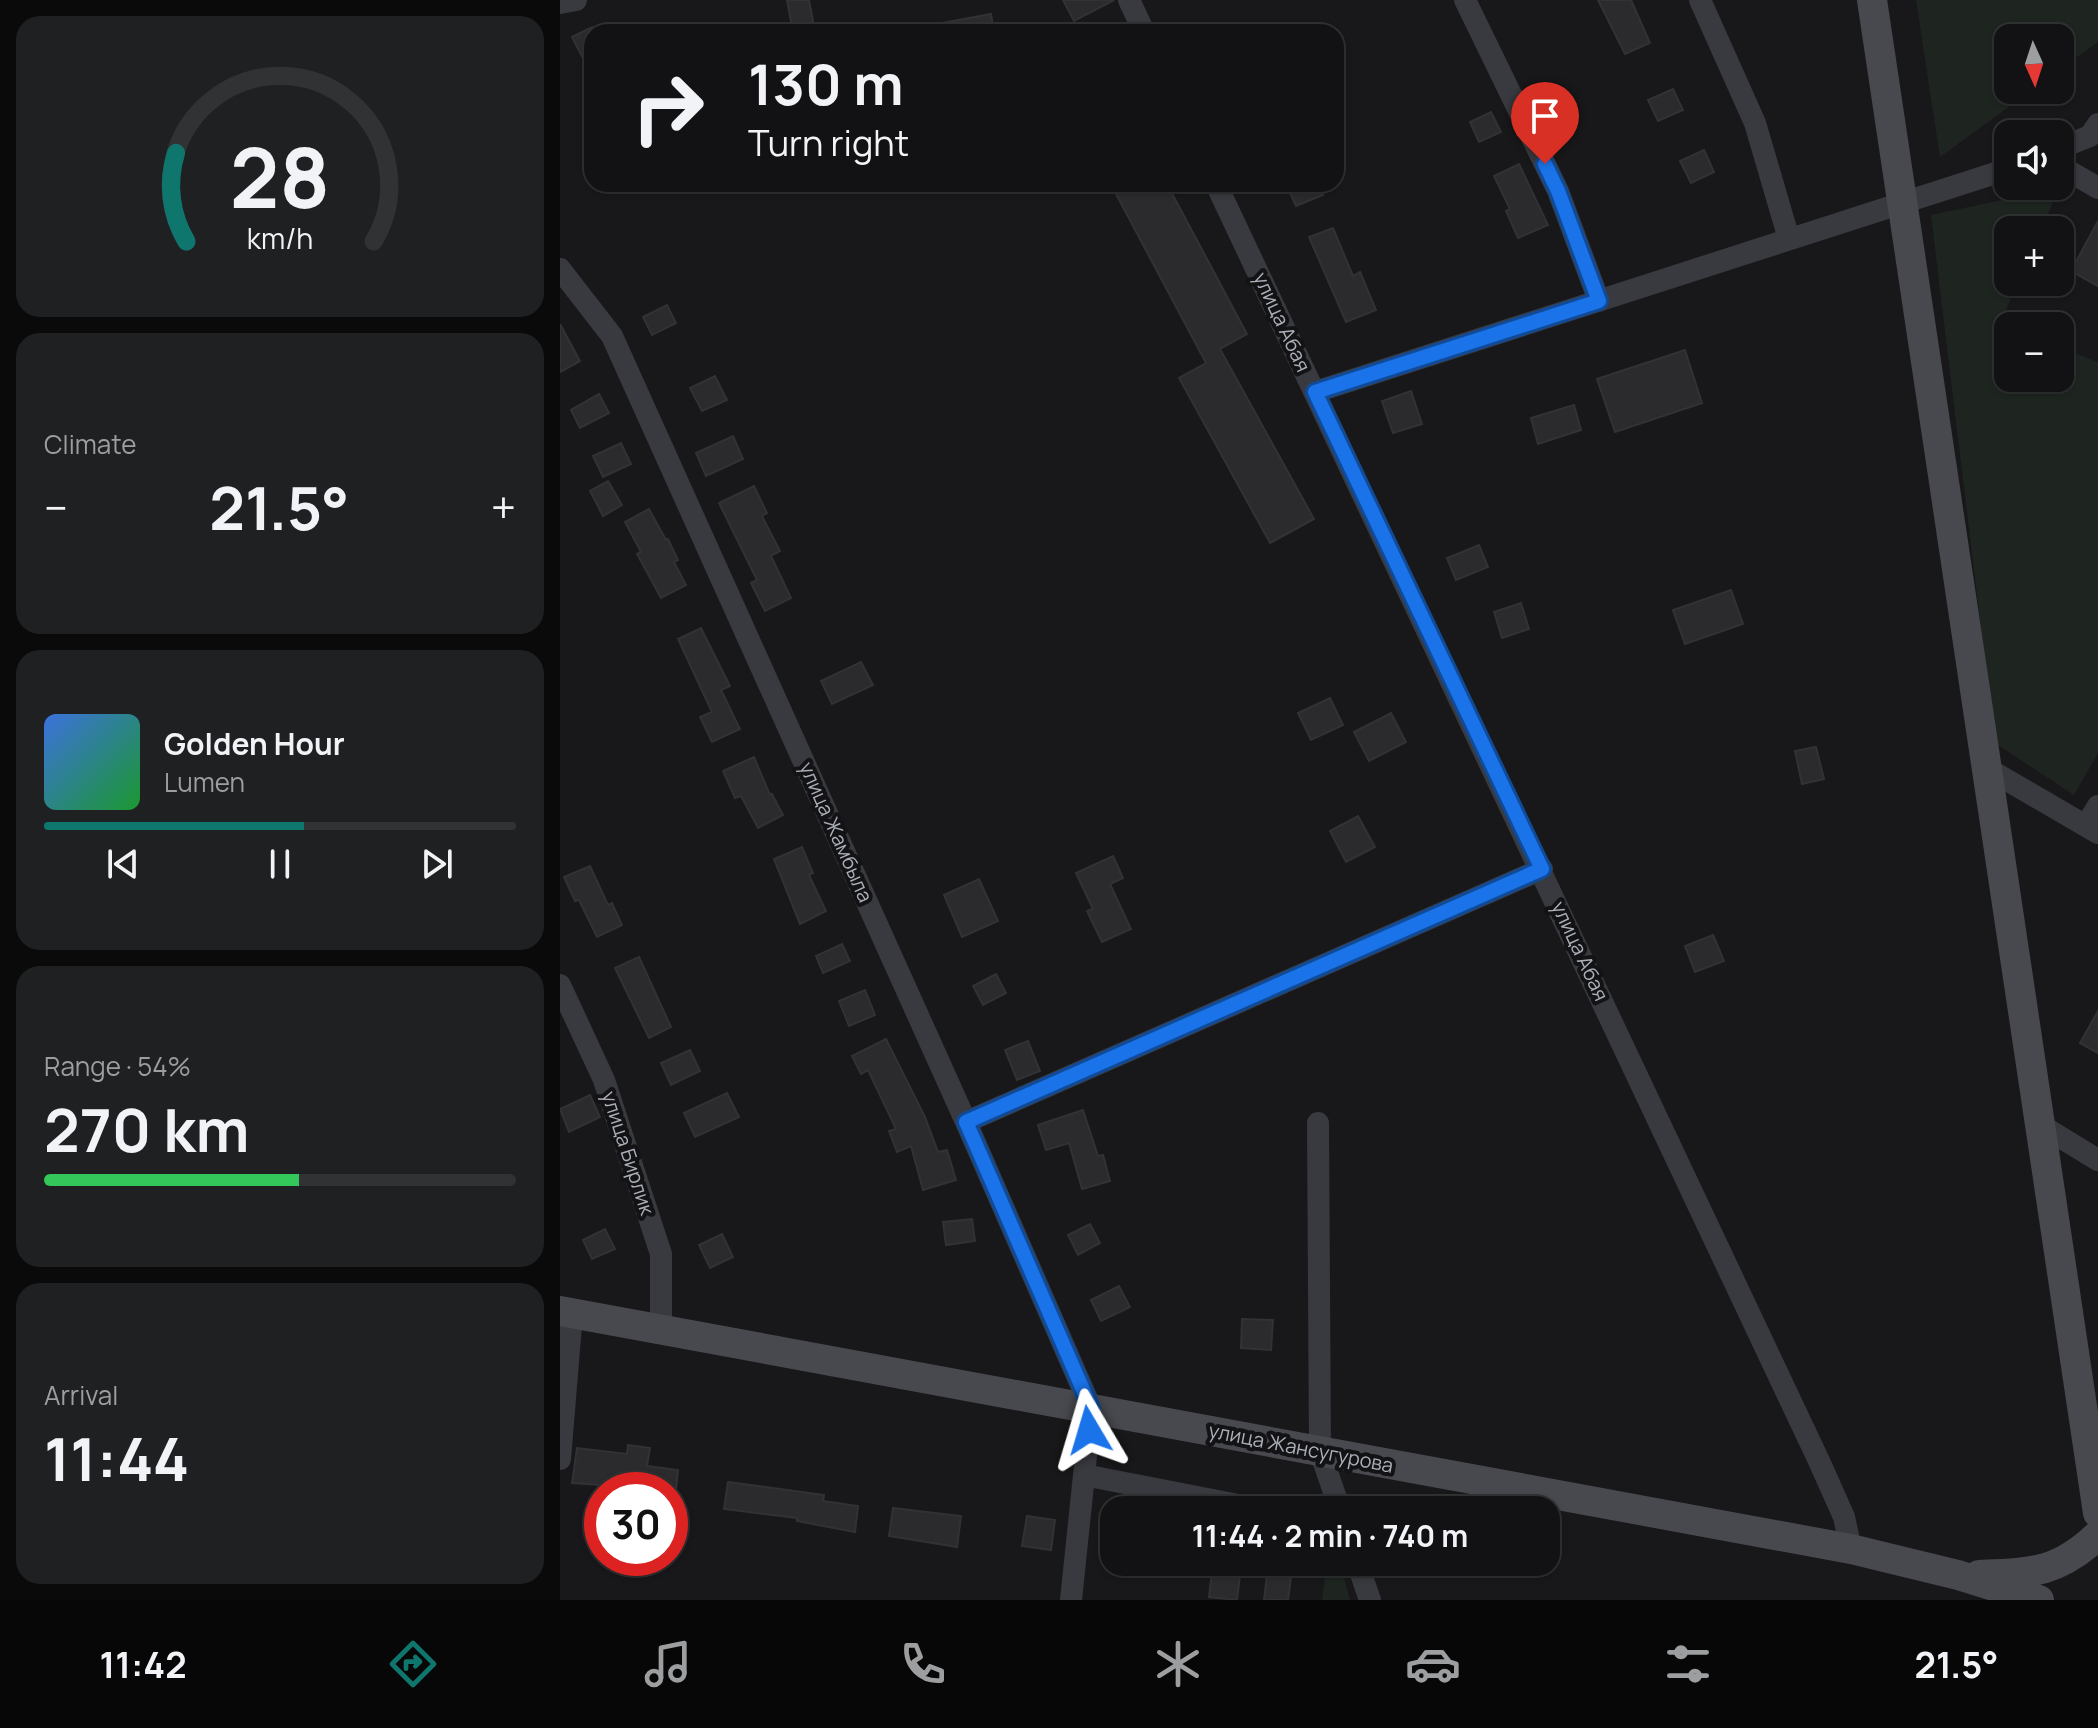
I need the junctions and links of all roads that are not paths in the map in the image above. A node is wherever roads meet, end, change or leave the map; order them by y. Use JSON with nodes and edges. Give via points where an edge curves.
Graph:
{"nodes":[{"id":1,"x":576,"y":0,"type":"edge"},
{"id":2,"x":1129,"y":0,"type":"edge"},
{"id":3,"x":1465,"y":0,"type":"edge"},
{"id":4,"x":1700,"y":0,"type":"edge"},
{"id":5,"x":1872,"y":0,"type":"edge"},
{"id":6,"x":560,"y":3,"type":"edge"},
{"id":7,"x":1140,"y":24,"type":"edge"},
{"id":8,"x":2098,"y":124,"type":"edge"},
{"id":9,"x":2074,"y":142,"type":"edge"},
{"id":10,"x":1994,"y":173,"type":"edge"},
{"id":11,"x":2074,"y":174,"type":"edge"},
{"id":12,"x":2098,"y":188,"type":"edge"},
{"id":13,"x":1220,"y":192,"type":"edge"},
{"id":14,"x":1902,"y":203,"type":"junction"},
{"id":15,"x":1789,"y":239,"type":"junction"},
{"id":16,"x":560,"y":269,"type":"edge"},
{"id":17,"x":1599,"y":301,"type":"junction"},
{"id":18,"x":1315,"y":392,"type":"junction"},
{"id":19,"x":1988,"y":769,"type":"junction"},
{"id":20,"x":2098,"y":806,"type":"edge"},
{"id":21,"x":2092,"y":830,"type":"edge"},
{"id":22,"x":1542,"y":869,"type":"junction"},
{"id":23,"x":560,"y":985,"type":"edge"},
{"id":24,"x":966,"y":1122,"type":"junction"},
{"id":25,"x":1318,"y":1123,"type":"dead end"},
{"id":26,"x":2042,"y":1126,"type":"junction"},
{"id":27,"x":2098,"y":1160,"type":"edge"},
{"id":28,"x":566,"y":1312,"type":"edge"},
{"id":29,"x":661,"y":1330,"type":"junction"},
{"id":30,"x":1091,"y":1408,"type":"junction"},
{"id":31,"x":1320,"y":1451,"type":"junction"},
{"id":32,"x":560,"y":1459,"type":"edge"},
{"id":33,"x":1084,"y":1475,"type":"junction"},
{"id":34,"x":1192,"y":1496,"type":"edge"},
{"id":35,"x":1335,"y":1496,"type":"edge"},
{"id":36,"x":2098,"y":1513,"type":"edge"},
{"id":37,"x":2098,"y":1535,"type":"edge"},
{"id":38,"x":1851,"y":1549,"type":"junction"},
{"id":39,"x":1958,"y":1575,"type":"junction"},
{"id":40,"x":1362,"y":1576,"type":"edge"},
{"id":41,"x":1071,"y":1600,"type":"edge"},
{"id":42,"x":1370,"y":1600,"type":"edge"},
{"id":43,"x":2039,"y":1600,"type":"edge"}],
"edges":[{"from":1,"to":6,"type":"street"},
{"from":2,"to":7,"type":"street"},
{"from":3,"to":17,"type":"street","via":[[1558,191]]},
{"from":4,"to":15,"type":"street","via":[[1755,123]]},
{"from":5,"to":14,"type":"main road"},
{"from":8,"to":9,"type":"street","via":[[2090,136]]},
{"from":10,"to":14,"type":"street"},
{"from":11,"to":12,"type":"street"},
{"from":13,"to":18,"type":"street","name":"улица Абая"},
{"from":14,"to":15,"type":"street"},
{"from":14,"to":19,"type":"main road"},
{"from":15,"to":17,"type":"street"},
{"from":16,"to":24,"type":"street","name":"улица Жамбыла","via":[[612,336]]},
{"from":17,"to":18,"type":"street"},
{"from":18,"to":22,"type":"street","name":"улица Абая"},
{"from":19,"to":21,"type":"street"},
{"from":19,"to":26,"type":"main road"},
{"from":20,"to":21,"type":"street"},
{"from":22,"to":24,"type":"street"},
{"from":22,"to":38,"type":"street","name":"улица Абая","via":[[1819,1461],[1844,1517]]},
{"from":23,"to":29,"type":"street","name":"улица Бирлик","via":[[604,1080],[661,1254]]},
{"from":24,"to":30,"type":"street","name":"улица Жамбыла"},
{"from":25,"to":31,"type":"street"},
{"from":26,"to":27,"type":"street"},
{"from":26,"to":36,"type":"main road"},
{"from":28,"to":29,"type":"main road","name":"улица Жансугурова"},
{"from":28,"to":32,"type":"street"},
{"from":29,"to":30,"type":"main road","name":"улица Жансугурова"},
{"from":30,"to":31,"type":"main road","name":"улица Жансугурова"},
{"from":30,"to":33,"type":"street"},
{"from":31,"to":35,"type":"street"},
{"from":31,"to":38,"type":"main road","name":"улица Жансугурова"},
{"from":33,"to":34,"type":"street"},
{"from":33,"to":41,"type":"street"},
{"from":37,"to":39,"type":"main road","via":[[2058,1565],[2010,1574]]},
{"from":38,"to":39,"type":"main road","name":"улица Жансугурова"},
{"from":39,"to":43,"type":"main road","name":"улица Жансугурова"},
{"from":40,"to":42,"type":"street"}]}
